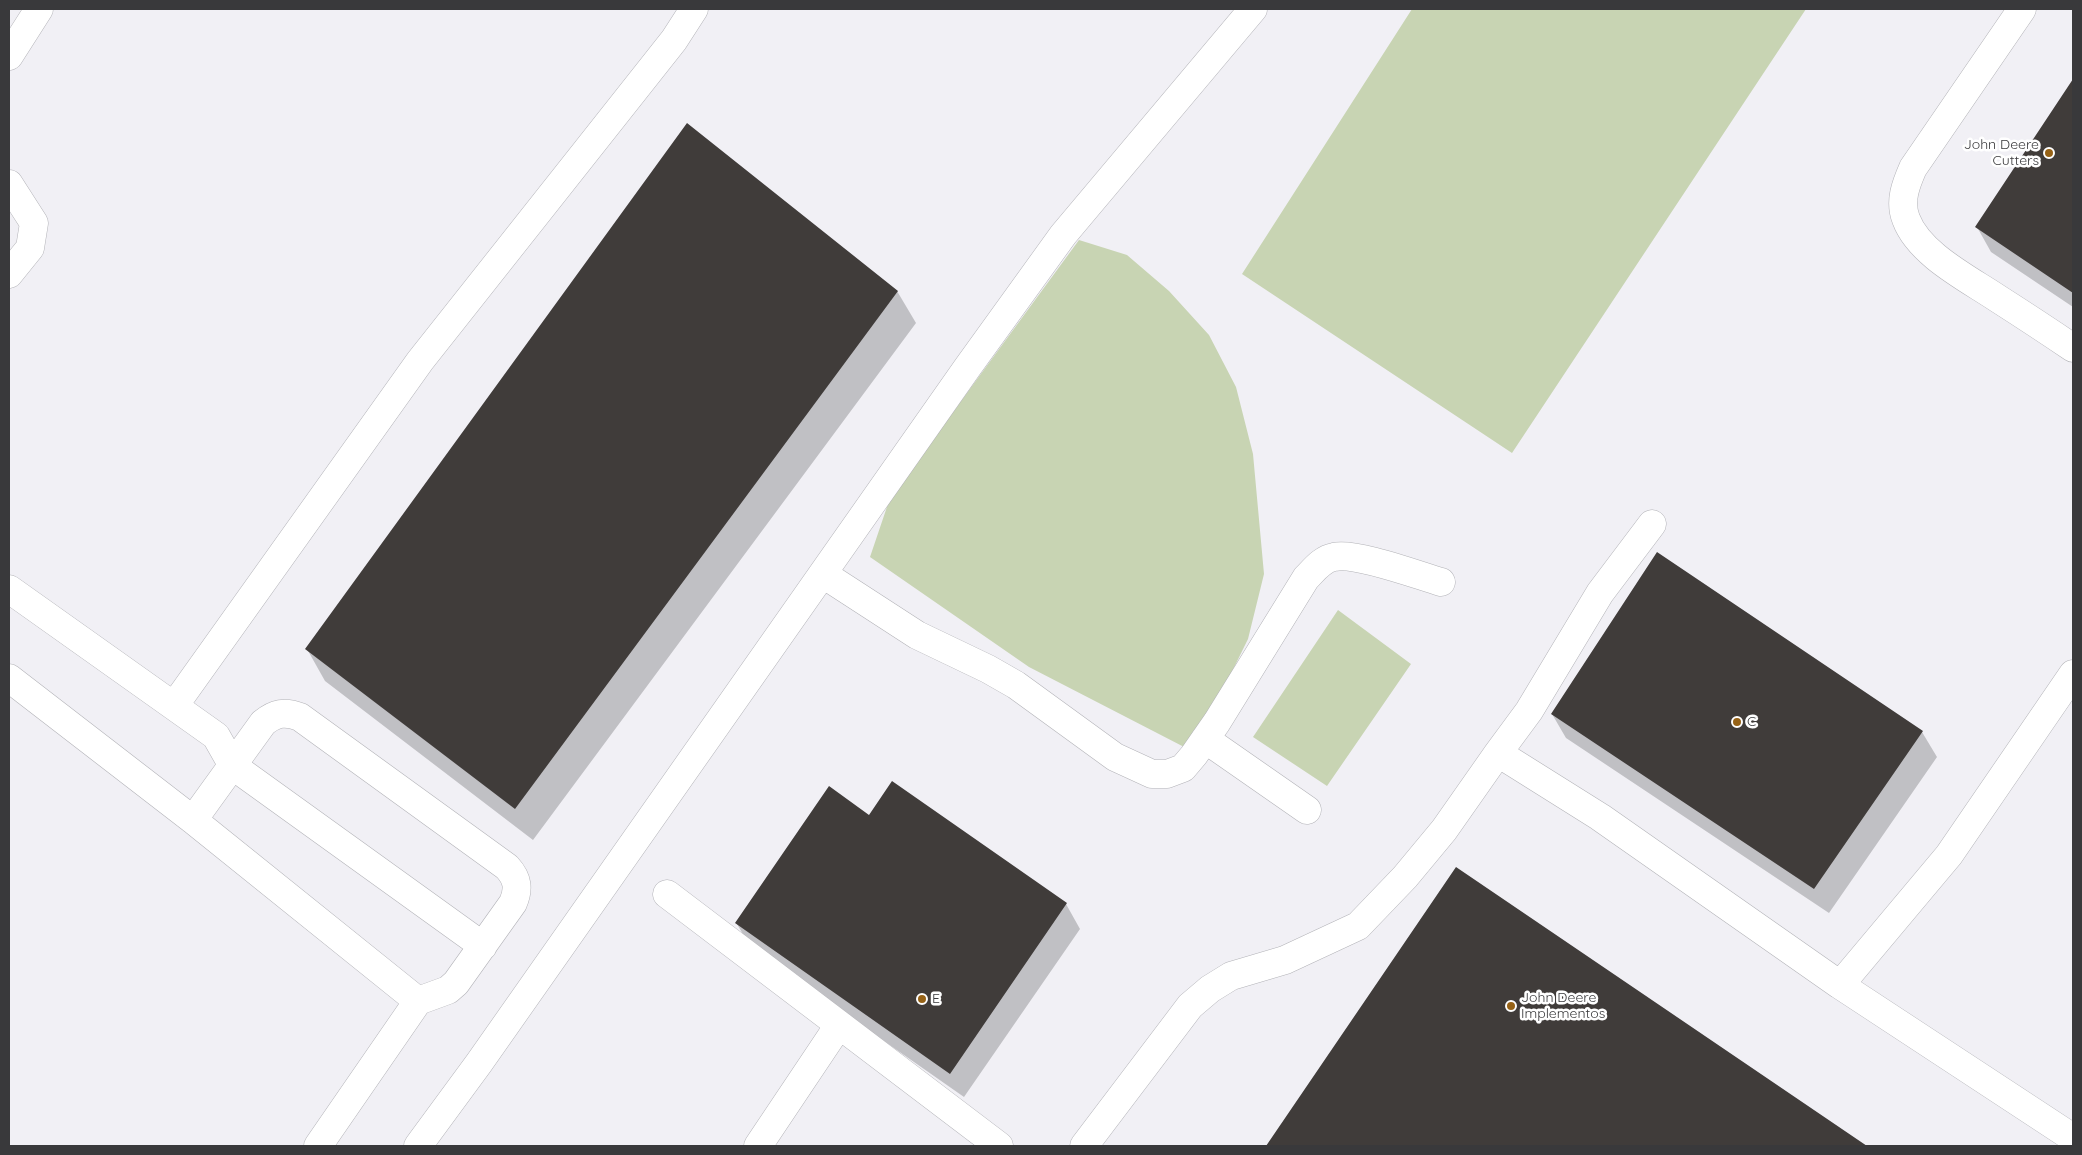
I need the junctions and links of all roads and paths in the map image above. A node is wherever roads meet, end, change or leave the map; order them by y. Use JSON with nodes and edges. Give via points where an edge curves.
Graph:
{"nodes":[{"id":1,"x":39,"y":9,"type":"edge"},
{"id":2,"x":694,"y":9,"type":"edge"},
{"id":3,"x":1253,"y":9,"type":"edge"},
{"id":4,"x":2022,"y":9,"type":"edge"},
{"id":5,"x":9,"y":56,"type":"edge"},
{"id":6,"x":9,"y":184,"type":"edge"},
{"id":7,"x":9,"y":274,"type":"edge"},
{"id":8,"x":2073,"y":348,"type":"edge"},
{"id":9,"x":1652,"y":524,"type":"dead end"},
{"id":10,"x":823,"y":574,"type":"junction"},
{"id":11,"x":1441,"y":582,"type":"dead end"},
{"id":12,"x":9,"y":589,"type":"edge"},
{"id":13,"x":2073,"y":674,"type":"edge"},
{"id":14,"x":9,"y":678,"type":"edge"},
{"id":15,"x":174,"y":706,"type":"junction"},
{"id":16,"x":1205,"y":739,"type":"junction"},
{"id":17,"x":1498,"y":753,"type":"junction"},
{"id":18,"x":233,"y":766,"type":"junction"},
{"id":19,"x":1307,"y":810,"type":"dead end"},
{"id":20,"x":193,"y":820,"type":"junction"},
{"id":21,"x":667,"y":894,"type":"dead end"},
{"id":22,"x":483,"y":946,"type":"junction"},
{"id":23,"x":1840,"y":985,"type":"junction"},
{"id":24,"x":418,"y":1002,"type":"junction"},
{"id":25,"x":840,"y":1026,"type":"junction"},
{"id":26,"x":2073,"y":1138,"type":"edge"},
{"id":27,"x":318,"y":1146,"type":"edge"},
{"id":28,"x":418,"y":1146,"type":"edge"},
{"id":29,"x":758,"y":1146,"type":"edge"},
{"id":30,"x":999,"y":1146,"type":"edge"},
{"id":31,"x":1084,"y":1146,"type":"edge"}],
"edges":[{"from":1,"to":5,"type":"lane"},
{"from":2,"to":15,"type":"lane","via":[[674,40],[420,361]]},
{"from":3,"to":10,"type":"lane","via":[[1062,235]]},
{"from":4,"to":8,"type":"lane","via":[[1913,168],[1902,206],[1912,233],[1927,248],[1950,267]]},
{"from":6,"to":7,"type":"lane","via":[[34,223],[30,248]]},
{"from":9,"to":17,"type":"lane","via":[[1600,594],[1529,711]]},
{"from":10,"to":16,"type":"lane","via":[[917,635],[1016,685],[1115,757],[1139,769],[1152,774],[1167,774],[1182,768]]},
{"from":10,"to":28,"type":"lane"},
{"from":11,"to":16,"type":"lane","via":[[1357,558],[1333,556],[1319,564],[1306,578]]},
{"from":12,"to":15,"type":"lane"},
{"from":13,"to":23,"type":"lane","via":[[1949,854]]},
{"from":14,"to":20,"type":"lane"},
{"from":15,"to":18,"type":"lane","via":[[216,736]]},
{"from":16,"to":19,"type":"lane"},
{"from":17,"to":23,"type":"lane","via":[[1600,817]]},
{"from":17,"to":31,"type":"lane","via":[[1444,830],[1358,926],[1285,960],[1231,976],[1210,989],[1190,1006]]},
{"from":18,"to":20,"type":"lane"},
{"from":18,"to":22,"type":"lane"},
{"from":18,"to":22,"type":"lane","via":[[271,716],[290,713],[300,717],[508,867],[518,884],[517,894]]},
{"from":20,"to":24,"type":"lane"},
{"from":21,"to":25,"type":"lane"},
{"from":22,"to":24,"type":"lane","via":[[448,990]]},
{"from":23,"to":26,"type":"lane"},
{"from":24,"to":27,"type":"lane"},
{"from":25,"to":29,"type":"lane"},
{"from":25,"to":30,"type":"lane"}]}
